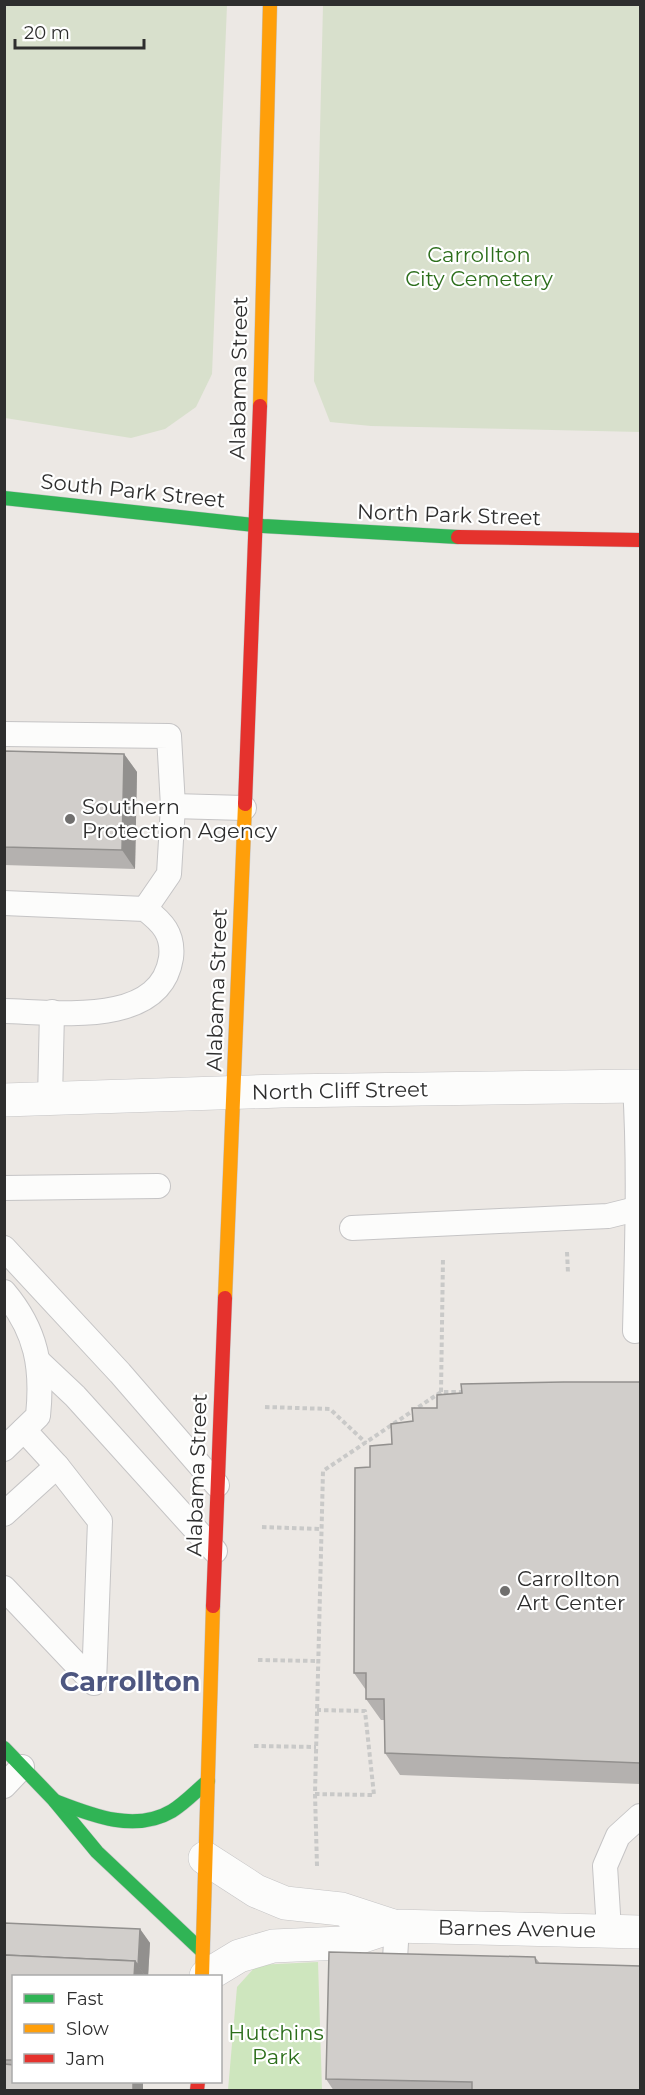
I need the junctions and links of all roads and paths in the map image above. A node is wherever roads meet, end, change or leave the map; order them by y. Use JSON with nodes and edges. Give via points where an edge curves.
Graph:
{"nodes":[{"id":1,"x":270,"y":4,"type":"edge"},
{"id":2,"x":4,"y":498,"type":"edge"},
{"id":3,"x":257,"y":525,"type":"junction"},
{"id":4,"x":640,"y":540,"type":"edge"},
{"id":5,"x":4,"y":734,"type":"edge"},
{"id":6,"x":173,"y":806,"type":"junction"},
{"id":7,"x":244,"y":808,"type":"junction"},
{"id":8,"x":4,"y":903,"type":"edge"},
{"id":9,"x":145,"y":909,"type":"junction"},
{"id":10,"x":4,"y":1011,"type":"edge"},
{"id":11,"x":52,"y":1012,"type":"junction"},
{"id":12,"x":638,"y":1086,"type":"edge"},
{"id":13,"x":234,"y":1093,"type":"junction"},
{"id":14,"x":50,"y":1099,"type":"junction"},
{"id":15,"x":4,"y":1100,"type":"edge"},
{"id":16,"x":158,"y":1186,"type":"dead end"},
{"id":17,"x":4,"y":1188,"type":"edge"},
{"id":18,"x":639,"y":1208,"type":"edge"},
{"id":19,"x":352,"y":1227,"type":"dead end"},
{"id":20,"x":4,"y":1248,"type":"edge"},
{"id":21,"x":443,"y":1277,"type":"dead end"},
{"id":22,"x":4,"y":1293,"type":"edge"},
{"id":23,"x":635,"y":1331,"type":"dead end"},
{"id":24,"x":40,"y":1363,"type":"junction"},
{"id":25,"x":441,"y":1392,"type":"junction"},
{"id":26,"x":476,"y":1392,"type":"edge"},
{"id":27,"x":265,"y":1407,"type":"dead end"},
{"id":28,"x":24,"y":1430,"type":"junction"},
{"id":29,"x":366,"y":1443,"type":"junction"},
{"id":30,"x":4,"y":1449,"type":"edge"},
{"id":31,"x":57,"y":1466,"type":"junction"},
{"id":32,"x":217,"y":1485,"type":"junction"},
{"id":33,"x":4,"y":1514,"type":"edge"},
{"id":34,"x":262,"y":1527,"type":"dead end"},
{"id":35,"x":321,"y":1529,"type":"junction"},
{"id":36,"x":216,"y":1551,"type":"junction"},
{"id":37,"x":4,"y":1588,"type":"edge"},
{"id":38,"x":258,"y":1660,"type":"dead end"},
{"id":39,"x":318,"y":1662,"type":"junction"},
{"id":40,"x":317,"y":1710,"type":"junction"},
{"id":41,"x":254,"y":1746,"type":"dead end"},
{"id":42,"x":316,"y":1747,"type":"junction"},
{"id":43,"x":4,"y":1748,"type":"edge"},
{"id":44,"x":22,"y":1767,"type":"junction"},
{"id":45,"x":208,"y":1781,"type":"junction"},
{"id":46,"x":4,"y":1786,"type":"edge"},
{"id":47,"x":315,"y":1794,"type":"junction"},
{"id":48,"x":54,"y":1800,"type":"junction"},
{"id":49,"x":640,"y":1816,"type":"edge"},
{"id":50,"x":205,"y":1858,"type":"junction"},
{"id":51,"x":318,"y":1871,"type":"dead end"},
{"id":52,"x":395,"y":1926,"type":"junction"},
{"id":53,"x":625,"y":1931,"type":"edge"},
{"id":54,"x":204,"y":1964,"type":"edge"},
{"id":55,"x":394,"y":1974,"type":"edge"}],
"edges":[{"from":1,"to":3,"type":"main road","name":"Alabama Street"},
{"from":2,"to":3,"type":"main road","name":"South Park Street"},
{"from":3,"to":4,"type":"main road","name":"North Park Street","via":[[350,533]]},
{"from":3,"to":7,"type":"main road","name":"Alabama Street"},
{"from":5,"to":6,"type":"lane","via":[[169,736]]},
{"from":6,"to":7,"type":"lane"},
{"from":6,"to":9,"type":"lane","via":[[169,874]]},
{"from":7,"to":13,"type":"main road","name":"Alabama Street"},
{"from":8,"to":9,"type":"lane"},
{"from":9,"to":11,"type":"lane","via":[[168,930],[171,952],[168,972],[154,992],[121,1008]]},
{"from":10,"to":11,"type":"lane"},
{"from":11,"to":14,"type":"lane"},
{"from":12,"to":13,"type":"street","name":"North Cliff Street"},
{"from":12,"to":18,"type":"lane"},
{"from":13,"to":14,"type":"street","name":"North Cliff Street"},
{"from":13,"to":32,"type":"main road","name":"Alabama Street"},
{"from":14,"to":15,"type":"street","name":"North Cliff Street"},
{"from":16,"to":17,"type":"lane"},
{"from":18,"to":19,"type":"lane","via":[[608,1216]]},
{"from":18,"to":23,"type":"lane"},
{"from":20,"to":32,"type":"lane"},
{"from":21,"to":25,"type":"path"},
{"from":22,"to":24,"type":"lane","via":[[29,1331]]},
{"from":24,"to":28,"type":"lane","via":[[38,1416]]},
{"from":24,"to":36,"type":"lane"},
{"from":25,"to":26,"type":"path"},
{"from":25,"to":29,"type":"path"},
{"from":27,"to":29,"type":"path","via":[[330,1409]]},
{"from":28,"to":30,"type":"lane"},
{"from":28,"to":31,"type":"lane"},
{"from":29,"to":35,"type":"path","via":[[323,1471]]},
{"from":31,"to":33,"type":"lane"},
{"from":31,"to":37,"type":"lane","via":[[100,1521],[94,1683]]},
{"from":32,"to":36,"type":"main road","name":"Alabama Street"},
{"from":34,"to":35,"type":"path"},
{"from":35,"to":39,"type":"path"},
{"from":36,"to":45,"type":"main road","name":"Alabama Street"},
{"from":38,"to":39,"type":"path"},
{"from":39,"to":40,"type":"path"},
{"from":40,"to":42,"type":"path"},
{"from":40,"to":47,"type":"path","via":[[365,1711],[374,1795]]},
{"from":41,"to":42,"type":"path"},
{"from":42,"to":47,"type":"path"},
{"from":43,"to":44,"type":"main road"},
{"from":44,"to":46,"type":"lane"},
{"from":44,"to":48,"type":"main road"},
{"from":45,"to":48,"type":"main road","via":[[168,1813],[138,1822],[102,1819]]},
{"from":45,"to":50,"type":"main road","name":"Alabama Street"},
{"from":47,"to":51,"type":"path"},
{"from":48,"to":54,"type":"main road","via":[[97,1852]]},
{"from":49,"to":53,"type":"lane","via":[[618,1836],[606,1866]]},
{"from":50,"to":52,"type":"street","via":[[256,1891],[285,1903],[341,1910]]},
{"from":50,"to":54,"type":"main road","name":"Alabama Street"},
{"from":52,"to":53,"type":"street","name":"Barnes Avenue"},
{"from":52,"to":54,"type":"street","via":[[342,1942],[273,1946]]},
{"from":52,"to":55,"type":"lane"}]}
